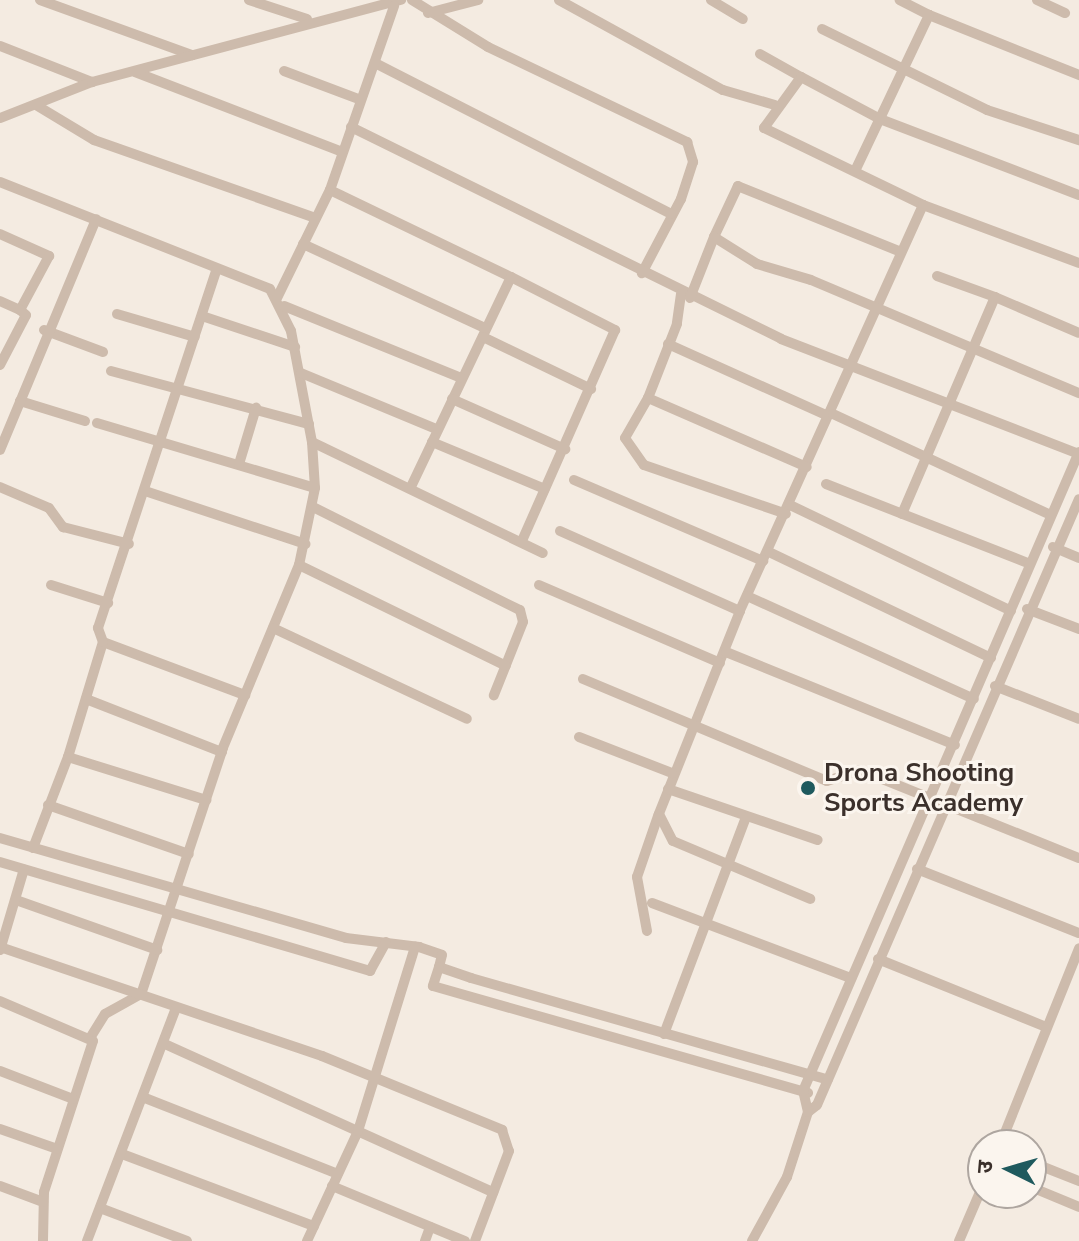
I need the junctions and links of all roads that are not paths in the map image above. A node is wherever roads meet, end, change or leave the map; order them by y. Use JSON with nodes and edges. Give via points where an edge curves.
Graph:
{"nodes":[{"id":1,"x":40,"y":0,"type":"edge"},
{"id":2,"x":249,"y":0,"type":"edge"},
{"id":3,"x":412,"y":0,"type":"edge"},
{"id":4,"x":478,"y":0,"type":"edge"},
{"id":5,"x":559,"y":0,"type":"edge"},
{"id":6,"x":711,"y":0,"type":"edge"},
{"id":7,"x":900,"y":0,"type":"edge"},
{"id":8,"x":1037,"y":0,"type":"edge"},
{"id":9,"x":397,"y":3,"type":"edge"},
{"id":10,"x":428,"y":13,"type":"junction"},
{"id":11,"x":1065,"y":13,"type":"dead end"},
{"id":12,"x":929,"y":15,"type":"junction"},
{"id":13,"x":307,"y":19,"type":"junction"},
{"id":14,"x":743,"y":19,"type":"dead end"},
{"id":15,"x":822,"y":29,"type":"dead end"},
{"id":16,"x":0,"y":46,"type":"edge"},
{"id":17,"x":760,"y":54,"type":"dead end"},
{"id":18,"x":193,"y":55,"type":"junction"},
{"id":19,"x":375,"y":63,"type":"junction"},
{"id":20,"x":903,"y":69,"type":"junction"},
{"id":21,"x":284,"y":71,"type":"dead end"},
{"id":22,"x":135,"y":72,"type":"junction"},
{"id":23,"x":1079,"y":75,"type":"edge"},
{"id":24,"x":801,"y":77,"type":"junction"},
{"id":25,"x":92,"y":82,"type":"junction"},
{"id":26,"x":361,"y":100,"type":"junction"},
{"id":27,"x":36,"y":105,"type":"junction"},
{"id":28,"x":775,"y":105,"type":"junction"},
{"id":29,"x":1,"y":118,"type":"edge"},
{"id":30,"x":880,"y":119,"type":"junction"},
{"id":31,"x":351,"y":127,"type":"junction"},
{"id":32,"x":1079,"y":140,"type":"edge"},
{"id":33,"x":340,"y":151,"type":"junction"},
{"id":34,"x":855,"y":171,"type":"junction"},
{"id":35,"x":0,"y":182,"type":"edge"},
{"id":36,"x":330,"y":190,"type":"junction"},
{"id":37,"x":1079,"y":195,"type":"edge"},
{"id":38,"x":923,"y":205,"type":"junction"},
{"id":39,"x":671,"y":214,"type":"junction"},
{"id":40,"x":315,"y":218,"type":"junction"},
{"id":41,"x":96,"y":219,"type":"junction"},
{"id":42,"x":0,"y":234,"type":"edge"},
{"id":43,"x":714,"y":237,"type":"junction"},
{"id":44,"x":303,"y":244,"type":"junction"},
{"id":45,"x":901,"y":252,"type":"junction"},
{"id":46,"x":1079,"y":263,"type":"edge"},
{"id":47,"x":217,"y":269,"type":"junction"},
{"id":48,"x":642,"y":273,"type":"junction"},
{"id":49,"x":937,"y":276,"type":"dead end"},
{"id":50,"x":511,"y":277,"type":"junction"},
{"id":51,"x":685,"y":296,"type":"junction"},
{"id":52,"x":995,"y":297,"type":"junction"},
{"id":53,"x":0,"y":301,"type":"edge"},
{"id":54,"x":280,"y":302,"type":"junction"},
{"id":55,"x":876,"y":307,"type":"junction"},
{"id":56,"x":20,"y":310,"type":"junction"},
{"id":57,"x":117,"y":314,"type":"dead end"},
{"id":58,"x":205,"y":317,"type":"junction"},
{"id":59,"x":44,"y":330,"type":"junction"},
{"id":60,"x":484,"y":332,"type":"junction"},
{"id":61,"x":1079,"y":333,"type":"edge"},
{"id":62,"x":195,"y":337,"type":"junction"},
{"id":63,"x":668,"y":344,"type":"junction"},
{"id":64,"x":295,"y":347,"type":"junction"},
{"id":65,"x":971,"y":351,"type":"junction"},
{"id":66,"x":103,"y":352,"type":"dead end"},
{"id":67,"x":0,"y":365,"type":"edge"},
{"id":68,"x":853,"y":365,"type":"junction"},
{"id":69,"x":111,"y":371,"type":"dead end"},
{"id":70,"x":301,"y":373,"type":"junction"},
{"id":71,"x":461,"y":378,"type":"junction"},
{"id":72,"x":180,"y":389,"type":"junction"},
{"id":73,"x":591,"y":389,"type":"junction"},
{"id":74,"x":1079,"y":393,"type":"edge"},
{"id":75,"x":648,"y":398,"type":"junction"},
{"id":76,"x":452,"y":399,"type":"junction"},
{"id":77,"x":20,"y":401,"type":"junction"},
{"id":78,"x":948,"y":405,"type":"junction"},
{"id":79,"x":256,"y":408,"type":"junction"},
{"id":80,"x":830,"y":415,"type":"junction"},
{"id":81,"x":85,"y":421,"type":"dead end"},
{"id":82,"x":97,"y":423,"type":"dead end"},
{"id":83,"x":309,"y":424,"type":"junction"},
{"id":84,"x":436,"y":429,"type":"junction"},
{"id":85,"x":164,"y":440,"type":"junction"},
{"id":86,"x":312,"y":442,"type":"junction"},
{"id":87,"x":432,"y":442,"type":"junction"},
{"id":88,"x":565,"y":449,"type":"junction"},
{"id":89,"x":0,"y":450,"type":"edge"},
{"id":90,"x":1079,"y":453,"type":"edge"},
{"id":91,"x":927,"y":459,"type":"junction"},
{"id":92,"x":239,"y":464,"type":"junction"},
{"id":93,"x":807,"y":467,"type":"junction"},
{"id":94,"x":574,"y":480,"type":"dead end"},
{"id":95,"x":826,"y":484,"type":"dead end"},
{"id":96,"x":0,"y":487,"type":"edge"},
{"id":97,"x":411,"y":487,"type":"junction"},
{"id":98,"x":315,"y":488,"type":"junction"},
{"id":99,"x":545,"y":489,"type":"junction"},
{"id":100,"x":145,"y":491,"type":"junction"},
{"id":101,"x":1079,"y":499,"type":"edge"},
{"id":102,"x":313,"y":507,"type":"junction"},
{"id":103,"x":788,"y":510,"type":"junction"},
{"id":104,"x":902,"y":514,"type":"junction"},
{"id":105,"x":1051,"y":515,"type":"junction"},
{"id":106,"x":560,"y":531,"type":"dead end"},
{"id":107,"x":522,"y":541,"type":"junction"},
{"id":108,"x":129,"y":544,"type":"junction"},
{"id":109,"x":305,"y":544,"type":"junction"},
{"id":110,"x":1053,"y":547,"type":"junction"},
{"id":111,"x":543,"y":553,"type":"dead end"},
{"id":112,"x":766,"y":556,"type":"junction"},
{"id":113,"x":1079,"y":558,"type":"edge"},
{"id":114,"x":1030,"y":564,"type":"junction"},
{"id":115,"x":299,"y":565,"type":"junction"},
{"id":116,"x":51,"y":585,"type":"dead end"},
{"id":117,"x":539,"y":585,"type":"dead end"},
{"id":118,"x":747,"y":596,"type":"junction"},
{"id":119,"x":108,"y":603,"type":"junction"},
{"id":120,"x":1027,"y":609,"type":"junction"},
{"id":121,"x":740,"y":611,"type":"junction"},
{"id":122,"x":1011,"y":611,"type":"junction"},
{"id":123,"x":273,"y":628,"type":"junction"},
{"id":124,"x":1079,"y":629,"type":"edge"},
{"id":125,"x":103,"y":642,"type":"junction"},
{"id":126,"x":723,"y":658,"type":"junction"},
{"id":127,"x":991,"y":658,"type":"junction"},
{"id":128,"x":506,"y":666,"type":"junction"},
{"id":129,"x":583,"y":679,"type":"dead end"},
{"id":130,"x":995,"y":686,"type":"junction"},
{"id":131,"x":245,"y":695,"type":"junction"},
{"id":132,"x":494,"y":695,"type":"dead end"},
{"id":133,"x":86,"y":699,"type":"junction"},
{"id":134,"x":974,"y":699,"type":"junction"},
{"id":135,"x":467,"y":719,"type":"dead end"},
{"id":136,"x":1079,"y":719,"type":"edge"},
{"id":137,"x":693,"y":724,"type":"junction"},
{"id":138,"x":579,"y":737,"type":"dead end"},
{"id":139,"x":955,"y":745,"type":"junction"},
{"id":140,"x":222,"y":752,"type":"junction"},
{"id":141,"x":68,"y":757,"type":"junction"},
{"id":142,"x":672,"y":773,"type":"junction"},
{"id":143,"x":668,"y":789,"type":"junction"},
{"id":144,"x":932,"y":796,"type":"junction"},
{"id":145,"x":206,"y":800,"type":"junction"},
{"id":146,"x":946,"y":802,"type":"junction"},
{"id":147,"x":48,"y":805,"type":"junction"},
{"id":148,"x":659,"y":814,"type":"junction"},
{"id":149,"x":746,"y":817,"type":"junction"},
{"id":150,"x":0,"y":838,"type":"edge"},
{"id":151,"x":818,"y":840,"type":"dead end"},
{"id":152,"x":33,"y":848,"type":"junction"},
{"id":153,"x":189,"y":854,"type":"junction"},
{"id":154,"x":1079,"y":858,"type":"edge"},
{"id":155,"x":0,"y":862,"type":"edge"},
{"id":156,"x":727,"y":868,"type":"junction"},
{"id":157,"x":24,"y":869,"type":"junction"},
{"id":158,"x":917,"y":869,"type":"junction"},
{"id":159,"x":179,"y":890,"type":"junction"},
{"id":160,"x":810,"y":899,"type":"dead end"},
{"id":161,"x":16,"y":900,"type":"junction"},
{"id":162,"x":652,"y":903,"type":"dead end"},
{"id":163,"x":171,"y":913,"type":"junction"},
{"id":164,"x":707,"y":924,"type":"junction"},
{"id":165,"x":647,"y":931,"type":"dead end"},
{"id":166,"x":1079,"y":933,"type":"edge"},
{"id":167,"x":386,"y":942,"type":"junction"},
{"id":168,"x":415,"y":947,"type":"junction"},
{"id":169,"x":0,"y":948,"type":"edge"},
{"id":170,"x":1079,"y":948,"type":"edge"},
{"id":171,"x":157,"y":950,"type":"junction"},
{"id":172,"x":878,"y":959,"type":"junction"},
{"id":173,"x":439,"y":967,"type":"junction"},
{"id":174,"x":851,"y":978,"type":"junction"},
{"id":175,"x":141,"y":994,"type":"junction"},
{"id":176,"x":0,"y":1001,"type":"edge"},
{"id":177,"x":176,"y":1008,"type":"junction"},
{"id":178,"x":1044,"y":1026,"type":"junction"},
{"id":179,"x":664,"y":1034,"type":"junction"},
{"id":180,"x":91,"y":1036,"type":"junction"},
{"id":181,"x":167,"y":1045,"type":"junction"},
{"id":182,"x":0,"y":1071,"type":"edge"},
{"id":183,"x":813,"y":1073,"type":"junction"},
{"id":184,"x":376,"y":1080,"type":"junction"},
{"id":185,"x":828,"y":1080,"type":"junction"},
{"id":186,"x":803,"y":1091,"type":"junction"},
{"id":187,"x":145,"y":1098,"type":"junction"},
{"id":188,"x":73,"y":1099,"type":"junction"},
{"id":189,"x":820,"y":1099,"type":"junction"},
{"id":190,"x":808,"y":1112,"type":"junction"},
{"id":191,"x":0,"y":1129,"type":"edge"},
{"id":192,"x":1006,"y":1129,"type":"edge"},
{"id":193,"x":358,"y":1131,"type":"junction"},
{"id":194,"x":57,"y":1149,"type":"junction"},
{"id":195,"x":122,"y":1154,"type":"junction"},
{"id":196,"x":1047,"y":1168,"type":"edge"},
{"id":197,"x":338,"y":1174,"type":"junction"},
{"id":198,"x":1079,"y":1181,"type":"edge"},
{"id":199,"x":0,"y":1186,"type":"edge"},
{"id":200,"x":332,"y":1186,"type":"junction"},
{"id":201,"x":493,"y":1192,"type":"junction"},
{"id":202,"x":1047,"y":1194,"type":"edge"},
{"id":203,"x":43,"y":1202,"type":"junction"},
{"id":204,"x":1079,"y":1207,"type":"edge"},
{"id":205,"x":100,"y":1208,"type":"junction"},
{"id":206,"x":973,"y":1209,"type":"edge"},
{"id":207,"x":314,"y":1226,"type":"junction"},
{"id":208,"x":430,"y":1227,"type":"junction"},
{"id":209,"x":310,"y":1240,"type":"edge"},
{"id":210,"x":43,"y":1241,"type":"edge"},
{"id":211,"x":87,"y":1241,"type":"edge"},
{"id":212,"x":187,"y":1241,"type":"edge"},
{"id":213,"x":425,"y":1241,"type":"edge"},
{"id":214,"x":465,"y":1241,"type":"edge"},
{"id":215,"x":475,"y":1241,"type":"edge"},
{"id":216,"x":752,"y":1241,"type":"edge"},
{"id":217,"x":959,"y":1241,"type":"edge"}],
"edges":[{"from":1,"to":18,"type":"street"},
{"from":2,"to":13,"type":"street"},
{"from":3,"to":10,"type":"street"},
{"from":4,"to":10,"type":"street"},
{"from":5,"to":28,"type":"street","via":[[723,90]]},
{"from":6,"to":14,"type":"street"},
{"from":7,"to":12,"type":"street"},
{"from":8,"to":11,"type":"street"},
{"from":9,"to":13,"type":"street"},
{"from":9,"to":19,"type":"street"},
{"from":10,"to":39,"type":"street","via":[[687,142],[693,162]]},
{"from":12,"to":20,"type":"street"},
{"from":12,"to":23,"type":"street"},
{"from":13,"to":18,"type":"street"},
{"from":15,"to":20,"type":"street"},
{"from":16,"to":25,"type":"street"},
{"from":17,"to":24,"type":"street"},
{"from":18,"to":22,"type":"street"},
{"from":19,"to":26,"type":"street"},
{"from":19,"to":39,"type":"street"},
{"from":20,"to":30,"type":"street"},
{"from":20,"to":32,"type":"street","via":[[987,110]]},
{"from":21,"to":26,"type":"street"},
{"from":22,"to":25,"type":"street"},
{"from":22,"to":33,"type":"street"},
{"from":24,"to":28,"type":"street"},
{"from":24,"to":30,"type":"street"},
{"from":25,"to":27,"type":"street"},
{"from":26,"to":31,"type":"street"},
{"from":27,"to":29,"type":"street"},
{"from":27,"to":40,"type":"street","via":[[94,140]]},
{"from":28,"to":34,"type":"street","via":[[764,128]]},
{"from":30,"to":34,"type":"street"},
{"from":30,"to":37,"type":"street"},
{"from":31,"to":33,"type":"street"},
{"from":31,"to":48,"type":"street"},
{"from":33,"to":36,"type":"street"},
{"from":34,"to":38,"type":"street"},
{"from":35,"to":41,"type":"street"},
{"from":36,"to":40,"type":"street"},
{"from":36,"to":50,"type":"street"},
{"from":38,"to":45,"type":"street"},
{"from":38,"to":46,"type":"street"},
{"from":39,"to":48,"type":"street"},
{"from":40,"to":44,"type":"street"},
{"from":41,"to":47,"type":"street"},
{"from":41,"to":59,"type":"street"},
{"from":42,"to":56,"type":"street","via":[[49,256]]},
{"from":43,"to":45,"type":"street","via":[[738,186]]},
{"from":43,"to":51,"type":"street"},
{"from":43,"to":55,"type":"street","via":[[757,264]]},
{"from":44,"to":54,"type":"street"},
{"from":44,"to":60,"type":"street"},
{"from":45,"to":55,"type":"street"},
{"from":47,"to":54,"type":"street"},
{"from":47,"to":58,"type":"street"},
{"from":48,"to":51,"type":"street"},
{"from":49,"to":52,"type":"street"},
{"from":50,"to":60,"type":"street"},
{"from":50,"to":73,"type":"street","via":[[615,330]]},
{"from":51,"to":63,"type":"street"},
{"from":51,"to":68,"type":"street"},
{"from":52,"to":61,"type":"street"},
{"from":52,"to":65,"type":"street"},
{"from":53,"to":56,"type":"street"},
{"from":54,"to":64,"type":"street"},
{"from":54,"to":71,"type":"street"},
{"from":55,"to":65,"type":"street"},
{"from":55,"to":68,"type":"street"},
{"from":56,"to":67,"type":"street","via":[[26,315]]},
{"from":57,"to":62,"type":"street"},
{"from":58,"to":62,"type":"street"},
{"from":58,"to":64,"type":"street"},
{"from":59,"to":66,"type":"street"},
{"from":59,"to":77,"type":"street"},
{"from":60,"to":71,"type":"street"},
{"from":60,"to":73,"type":"street"},
{"from":62,"to":72,"type":"street"},
{"from":63,"to":75,"type":"street"},
{"from":63,"to":80,"type":"street"},
{"from":64,"to":70,"type":"street"},
{"from":65,"to":74,"type":"street"},
{"from":65,"to":78,"type":"street"},
{"from":68,"to":78,"type":"street"},
{"from":68,"to":80,"type":"street"},
{"from":69,"to":72,"type":"street"},
{"from":70,"to":83,"type":"street"},
{"from":70,"to":84,"type":"street"},
{"from":71,"to":76,"type":"street"},
{"from":72,"to":79,"type":"street"},
{"from":72,"to":85,"type":"street"},
{"from":73,"to":88,"type":"street"},
{"from":75,"to":93,"type":"street"},
{"from":75,"to":103,"type":"street","via":[[625,438],[644,465]]},
{"from":76,"to":84,"type":"street"},
{"from":76,"to":88,"type":"street"},
{"from":77,"to":81,"type":"street"},
{"from":77,"to":89,"type":"street"},
{"from":78,"to":90,"type":"street"},
{"from":78,"to":91,"type":"street"},
{"from":79,"to":83,"type":"street"},
{"from":79,"to":92,"type":"street"},
{"from":80,"to":91,"type":"street"},
{"from":80,"to":93,"type":"street"},
{"from":82,"to":85,"type":"street"},
{"from":83,"to":86,"type":"street"},
{"from":84,"to":87,"type":"street"},
{"from":85,"to":92,"type":"street"},
{"from":85,"to":100,"type":"street"},
{"from":86,"to":97,"type":"street"},
{"from":86,"to":98,"type":"street"},
{"from":87,"to":97,"type":"street"},
{"from":87,"to":99,"type":"street"},
{"from":88,"to":99,"type":"street"},
{"from":90,"to":105,"type":"street"},
{"from":91,"to":104,"type":"street"},
{"from":91,"to":105,"type":"street"},
{"from":92,"to":98,"type":"street"},
{"from":93,"to":103,"type":"street"},
{"from":94,"to":112,"type":"street"},
{"from":95,"to":104,"type":"street"},
{"from":96,"to":108,"type":"street","via":[[49,508],[63,527]]},
{"from":97,"to":107,"type":"street"},
{"from":98,"to":102,"type":"street"},
{"from":99,"to":107,"type":"street"},
{"from":100,"to":108,"type":"street"},
{"from":100,"to":109,"type":"street"},
{"from":101,"to":110,"type":"street"},
{"from":102,"to":109,"type":"street"},
{"from":102,"to":128,"type":"street","via":[[520,610],[523,622]]},
{"from":103,"to":112,"type":"street"},
{"from":103,"to":122,"type":"street"},
{"from":104,"to":114,"type":"street"},
{"from":105,"to":114,"type":"street"},
{"from":106,"to":121,"type":"street"},
{"from":107,"to":111,"type":"street"},
{"from":108,"to":119,"type":"street"},
{"from":109,"to":115,"type":"street"},
{"from":110,"to":113,"type":"street"},
{"from":110,"to":120,"type":"street"},
{"from":112,"to":118,"type":"street"},
{"from":112,"to":127,"type":"street"},
{"from":114,"to":122,"type":"street"},
{"from":115,"to":123,"type":"street"},
{"from":115,"to":128,"type":"street"},
{"from":116,"to":119,"type":"street"},
{"from":117,"to":126,"type":"street"},
{"from":118,"to":121,"type":"street"},
{"from":118,"to":134,"type":"street"},
{"from":119,"to":125,"type":"street","via":[[98,628]]},
{"from":120,"to":124,"type":"street"},
{"from":120,"to":130,"type":"street"},
{"from":121,"to":126,"type":"street"},
{"from":122,"to":127,"type":"street"},
{"from":123,"to":131,"type":"street"},
{"from":123,"to":135,"type":"street"},
{"from":125,"to":131,"type":"street"},
{"from":125,"to":133,"type":"street"},
{"from":126,"to":137,"type":"street"},
{"from":126,"to":139,"type":"street"},
{"from":127,"to":134,"type":"street"},
{"from":128,"to":132,"type":"street"},
{"from":129,"to":137,"type":"street"},
{"from":130,"to":136,"type":"street"},
{"from":130,"to":146,"type":"street"},
{"from":131,"to":140,"type":"street"},
{"from":133,"to":140,"type":"street"},
{"from":133,"to":141,"type":"street"},
{"from":134,"to":139,"type":"street"},
{"from":137,"to":142,"type":"street"},
{"from":137,"to":144,"type":"street","via":[[827,781],[860,770]]},
{"from":138,"to":142,"type":"street"},
{"from":139,"to":144,"type":"street"},
{"from":140,"to":145,"type":"street"},
{"from":141,"to":145,"type":"street"},
{"from":141,"to":147,"type":"street"},
{"from":142,"to":143,"type":"street"},
{"from":143,"to":148,"type":"street"},
{"from":143,"to":149,"type":"street"},
{"from":144,"to":146,"type":"street"},
{"from":144,"to":174,"type":"street"},
{"from":145,"to":153,"type":"street"},
{"from":146,"to":154,"type":"street"},
{"from":146,"to":158,"type":"street"},
{"from":147,"to":152,"type":"street"},
{"from":147,"to":153,"type":"street"},
{"from":148,"to":156,"type":"street","via":[[673,841]]},
{"from":148,"to":165,"type":"street","via":[[637,877]]},
{"from":149,"to":151,"type":"street"},
{"from":149,"to":156,"type":"street"},
{"from":150,"to":152,"type":"street"},
{"from":152,"to":159,"type":"street"},
{"from":153,"to":159,"type":"street"},
{"from":155,"to":157,"type":"street"},
{"from":156,"to":160,"type":"street"},
{"from":156,"to":164,"type":"street"},
{"from":157,"to":161,"type":"street"},
{"from":157,"to":163,"type":"street"},
{"from":158,"to":166,"type":"street"},
{"from":158,"to":172,"type":"street"},
{"from":159,"to":163,"type":"street"},
{"from":159,"to":167,"type":"street"},
{"from":161,"to":169,"type":"street"},
{"from":161,"to":171,"type":"street"},
{"from":162,"to":164,"type":"street"},
{"from":163,"to":167,"type":"street","via":[[370,971]]},
{"from":163,"to":171,"type":"street"},
{"from":164,"to":174,"type":"street"},
{"from":164,"to":179,"type":"street"},
{"from":167,"to":168,"type":"street"},
{"from":168,"to":173,"type":"street","via":[[442,955]]},
{"from":168,"to":184,"type":"street"},
{"from":169,"to":175,"type":"street"},
{"from":170,"to":178,"type":"street"},
{"from":171,"to":175,"type":"street"},
{"from":172,"to":178,"type":"street"},
{"from":172,"to":185,"type":"street"},
{"from":173,"to":179,"type":"street"},
{"from":173,"to":186,"type":"street","via":[[433,986]]},
{"from":174,"to":183,"type":"street"},
{"from":175,"to":177,"type":"street"},
{"from":175,"to":180,"type":"street","via":[[105,1014]]},
{"from":176,"to":180,"type":"street"},
{"from":177,"to":181,"type":"street"},
{"from":177,"to":184,"type":"street"},
{"from":178,"to":192,"type":"street"},
{"from":179,"to":183,"type":"street"},
{"from":180,"to":188,"type":"street"},
{"from":181,"to":187,"type":"street"},
{"from":181,"to":193,"type":"street"},
{"from":182,"to":188,"type":"street"},
{"from":183,"to":185,"type":"street"},
{"from":183,"to":186,"type":"street"},
{"from":184,"to":193,"type":"street"},
{"from":184,"to":201,"type":"street","via":[[509,1136]]},
{"from":185,"to":189,"type":"street"},
{"from":186,"to":189,"type":"street"},
{"from":186,"to":190,"type":"street"},
{"from":187,"to":195,"type":"street"},
{"from":187,"to":197,"type":"street"},
{"from":188,"to":194,"type":"street"},
{"from":189,"to":190,"type":"street"},
{"from":190,"to":216,"type":"street","via":[[777,1202]]},
{"from":191,"to":194,"type":"street"},
{"from":193,"to":197,"type":"street"},
{"from":193,"to":201,"type":"street"},
{"from":194,"to":203,"type":"street"},
{"from":195,"to":205,"type":"street"},
{"from":195,"to":207,"type":"street"},
{"from":196,"to":198,"type":"street"},
{"from":197,"to":200,"type":"street"},
{"from":199,"to":203,"type":"street"},
{"from":200,"to":207,"type":"street"},
{"from":200,"to":208,"type":"street"},
{"from":201,"to":215,"type":"street"},
{"from":202,"to":204,"type":"street"},
{"from":203,"to":210,"type":"street"},
{"from":205,"to":211,"type":"street"},
{"from":205,"to":212,"type":"street"},
{"from":206,"to":217,"type":"street"},
{"from":207,"to":209,"type":"street"},
{"from":208,"to":213,"type":"street"},
{"from":208,"to":214,"type":"street"}]}
